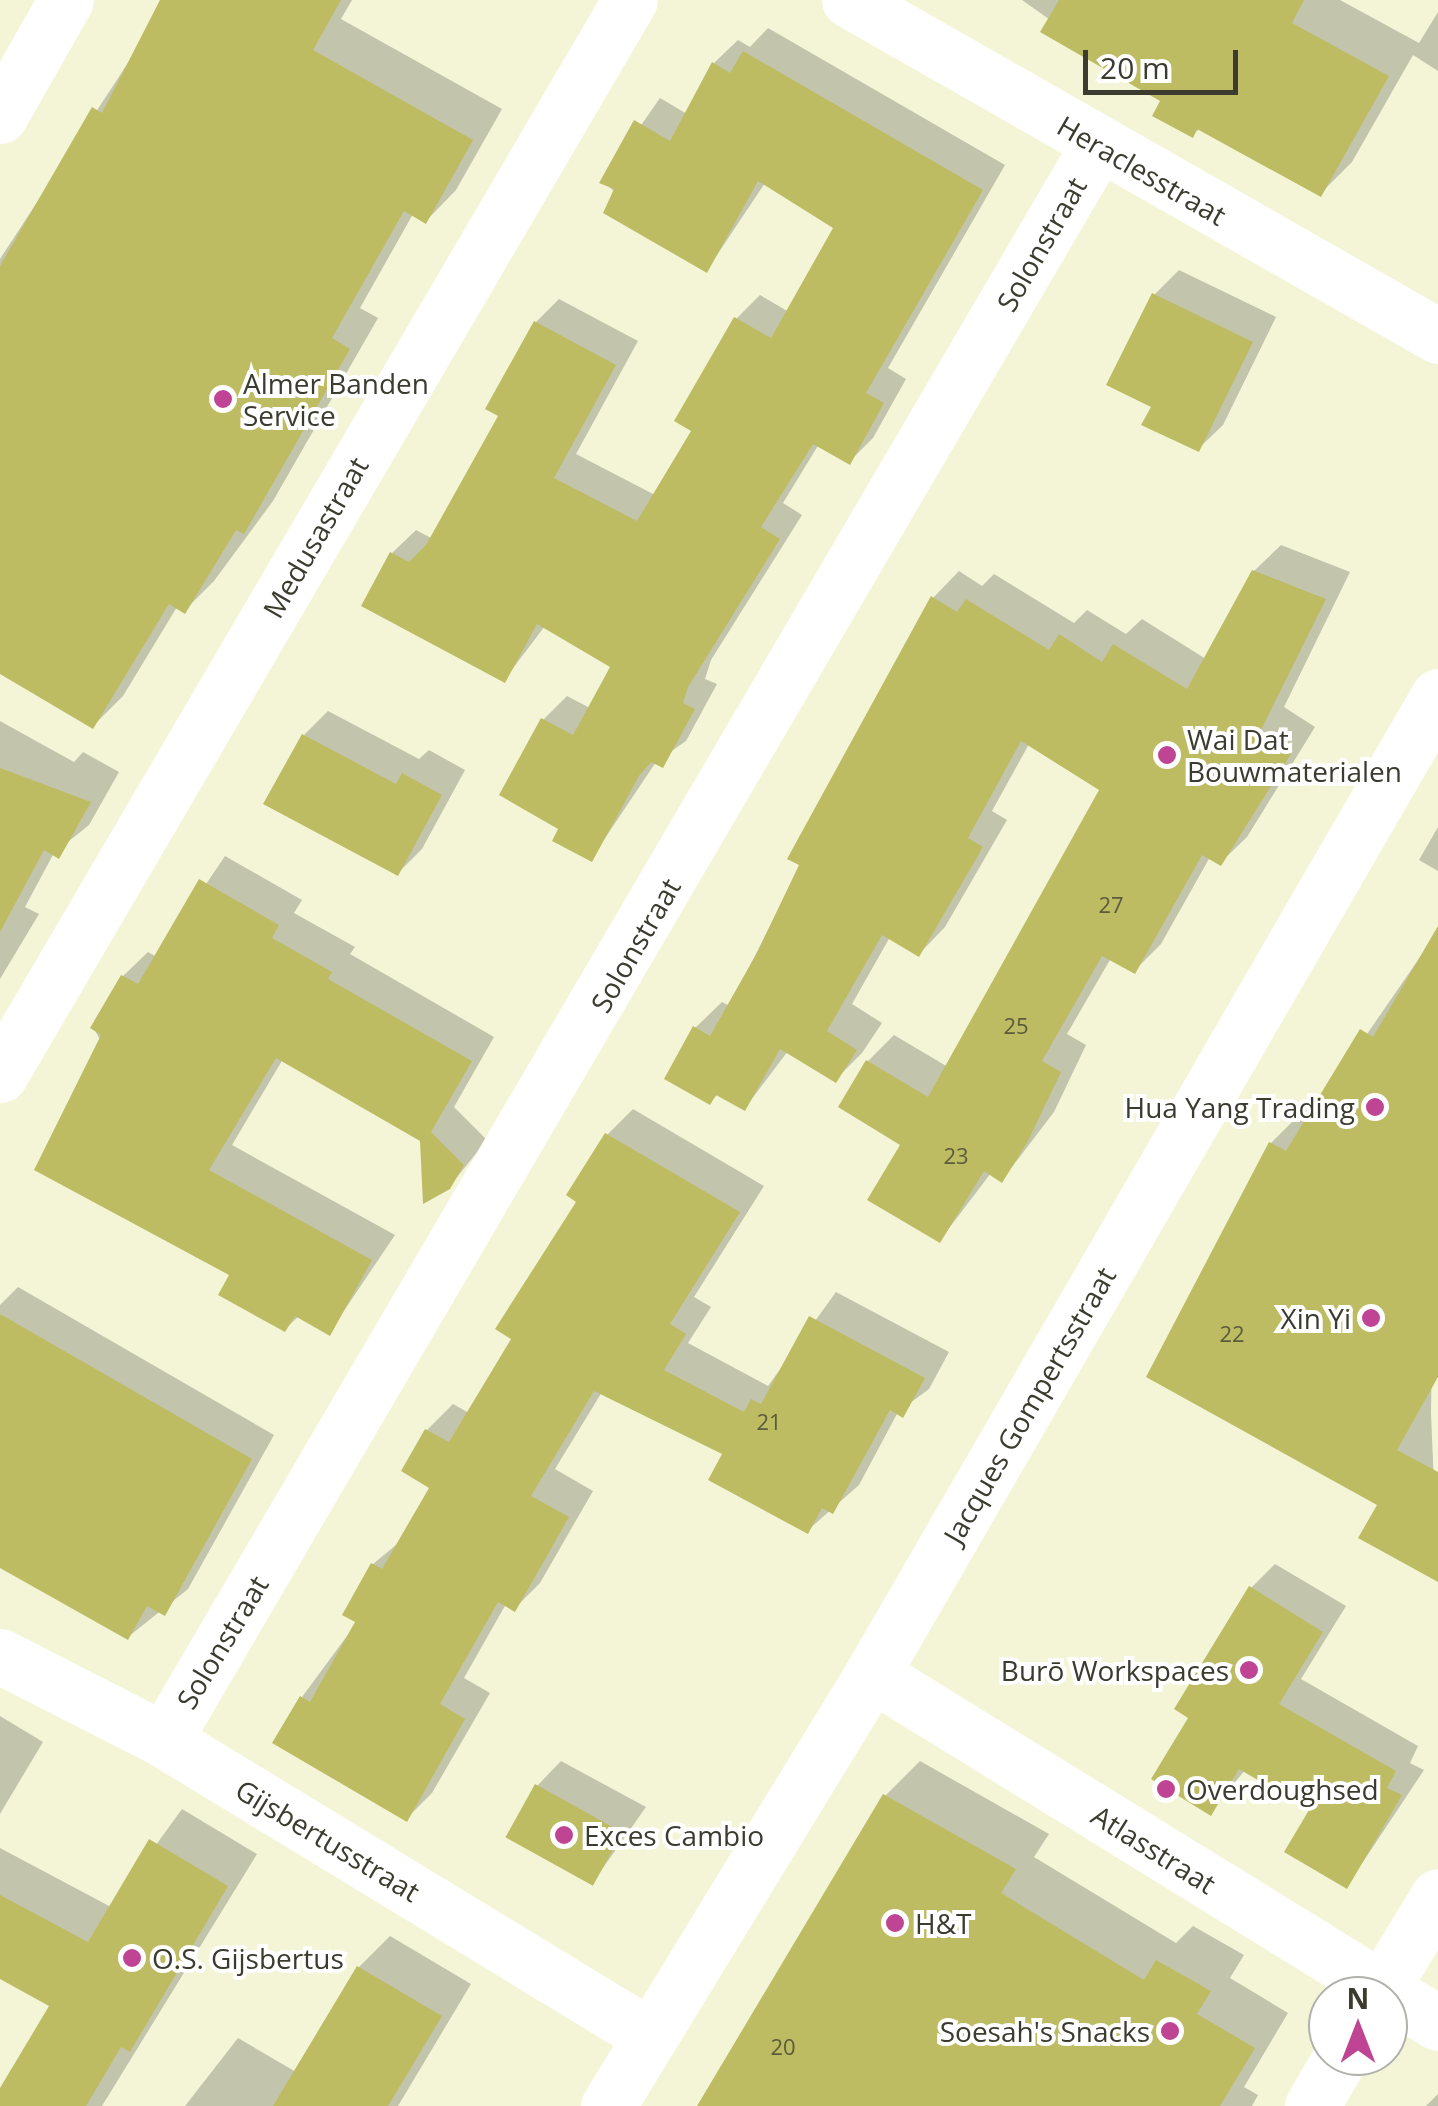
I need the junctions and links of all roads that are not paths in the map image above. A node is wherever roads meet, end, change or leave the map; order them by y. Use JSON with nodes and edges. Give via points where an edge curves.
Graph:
{"nodes":[{"id":1,"x":66,"y":0,"type":"edge"},
{"id":2,"x":630,"y":0,"type":"edge"},
{"id":3,"x":849,"y":0,"type":"edge"},
{"id":4,"x":0,"y":116,"type":"edge"},
{"id":5,"x":1098,"y":145,"type":"junction"},
{"id":6,"x":1438,"y":336,"type":"edge"},
{"id":7,"x":1438,"y":696,"type":"edge"},
{"id":8,"x":0,"y":1075,"type":"edge"},
{"id":9,"x":0,"y":1656,"type":"edge"},
{"id":10,"x":872,"y":1674,"type":"junction"},
{"id":11,"x":164,"y":1740,"type":"junction"},
{"id":12,"x":1438,"y":1896,"type":"edge"},
{"id":13,"x":1352,"y":1976,"type":"edge"},
{"id":14,"x":1389,"y":1976,"type":"edge"},
{"id":15,"x":1408,"y":2008,"type":"edge"},
{"id":16,"x":1438,"y":2023,"type":"edge"},
{"id":17,"x":650,"y":2036,"type":"junction"},
{"id":18,"x":1330,"y":2076,"type":"edge"},
{"id":19,"x":608,"y":2106,"type":"edge"},
{"id":20,"x":1312,"y":2106,"type":"edge"}],
"edges":[{"from":1,"to":4,"type":"street"},
{"from":2,"to":8,"type":"street","name":"Medusastraat"},
{"from":3,"to":5,"type":"street","name":"Heraclesstraat"},
{"from":5,"to":6,"type":"street","name":"Heraclesstraat"},
{"from":5,"to":11,"type":"street","name":"Solonstraat"},
{"from":7,"to":10,"type":"street","name":"Jacques Gompertsstraat"},
{"from":9,"to":11,"type":"street","name":"Gijsbertusstraat"},
{"from":10,"to":13,"type":"street","name":"Atlasstraat"},
{"from":10,"to":17,"type":"street","name":"Jacques Gompertsstraat"},
{"from":11,"to":17,"type":"street","name":"Gijsbertusstraat"},
{"from":12,"to":14,"type":"street"},
{"from":15,"to":16,"type":"street","name":"Atlasstraat"},
{"from":17,"to":19,"type":"street","name":"Jacques Gompertsstraat"},
{"from":18,"to":20,"type":"street"}]}
